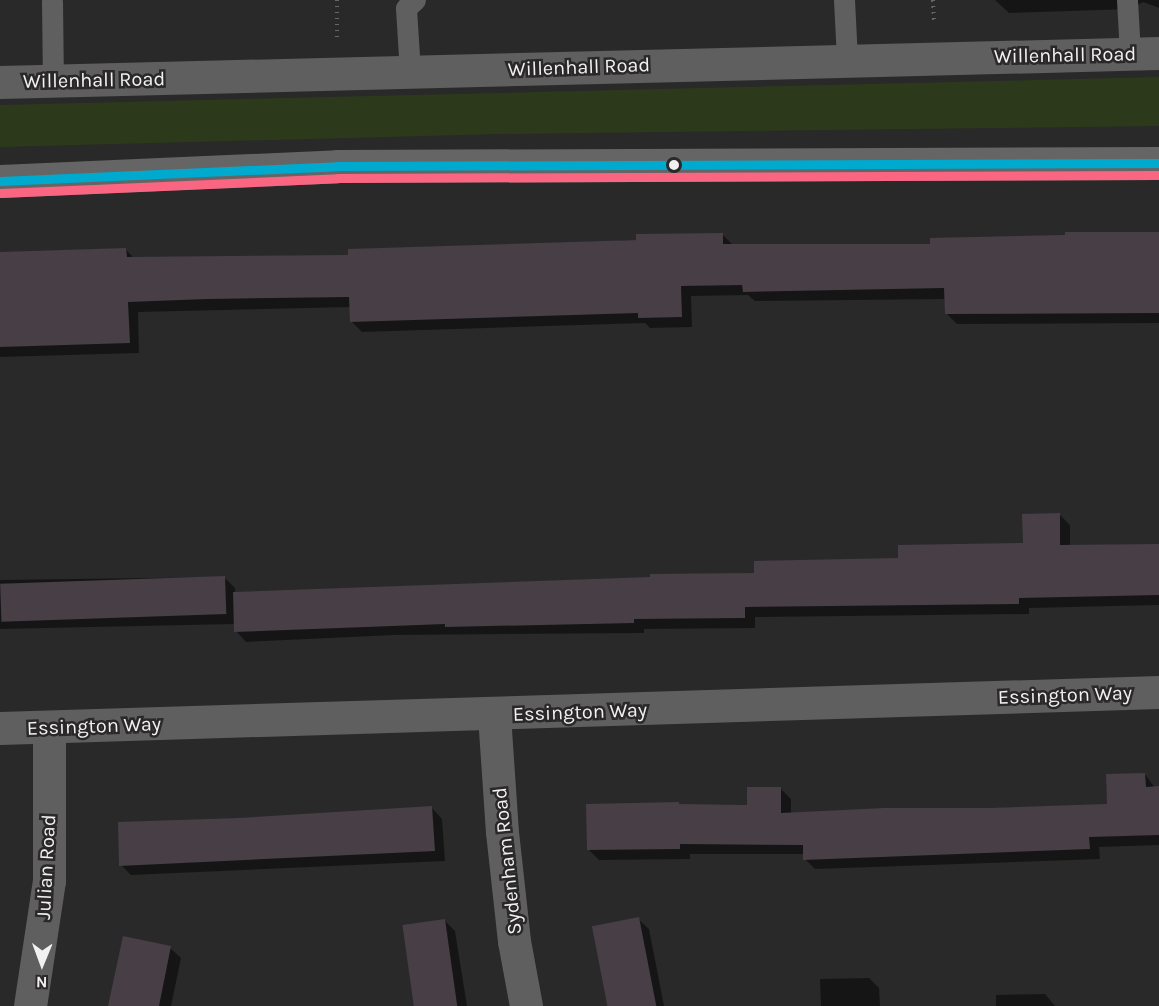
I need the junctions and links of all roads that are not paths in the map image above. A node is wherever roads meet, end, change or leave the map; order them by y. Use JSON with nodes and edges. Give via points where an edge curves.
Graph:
{"nodes":[{"id":1,"x":415,"y":0,"type":"edge"},
{"id":2,"x":844,"y":0,"type":"edge"},
{"id":3,"x":1127,"y":0,"type":"edge"},
{"id":4,"x":52,"y":2,"type":"dead end"},
{"id":5,"x":1144,"y":53,"type":"edge"},
{"id":6,"x":847,"y":60,"type":"junction"},
{"id":7,"x":410,"y":72,"type":"junction"},
{"id":8,"x":53,"y":81,"type":"junction"},
{"id":9,"x":0,"y":82,"type":"edge"},
{"id":10,"x":1159,"y":163,"type":"edge"},
{"id":11,"x":0,"y":181,"type":"edge"},
{"id":12,"x":1159,"y":692,"type":"edge"},
{"id":13,"x":494,"y":715,"type":"junction"},
{"id":14,"x":49,"y":727,"type":"junction"},
{"id":15,"x":0,"y":728,"type":"edge"},
{"id":16,"x":30,"y":1006,"type":"edge"},
{"id":17,"x":526,"y":1006,"type":"edge"}],
"edges":[{"from":1,"to":7,"type":"lane","via":[[406,8]]},
{"from":2,"to":6,"type":"lane"},
{"from":3,"to":5,"type":"lane"},
{"from":4,"to":8,"type":"lane"},
{"from":5,"to":6,"type":"street","name":"Willenhall Road"},
{"from":6,"to":7,"type":"street","name":"Willenhall Road"},
{"from":7,"to":8,"type":"street","name":"Willenhall Road"},
{"from":8,"to":9,"type":"street","name":"Willenhall Road"},
{"from":10,"to":11,"type":"highway","via":[[338,166]]},
{"from":12,"to":13,"type":"street","name":"Essington Way"},
{"from":13,"to":14,"type":"street","name":"Essington Way"},
{"from":13,"to":17,"type":"street","name":"Sydenham Road","via":[[502,832]]},
{"from":14,"to":15,"type":"street","name":"Essington Way"},
{"from":14,"to":16,"type":"street","name":"Julian Road","via":[[49,881]]}]}
